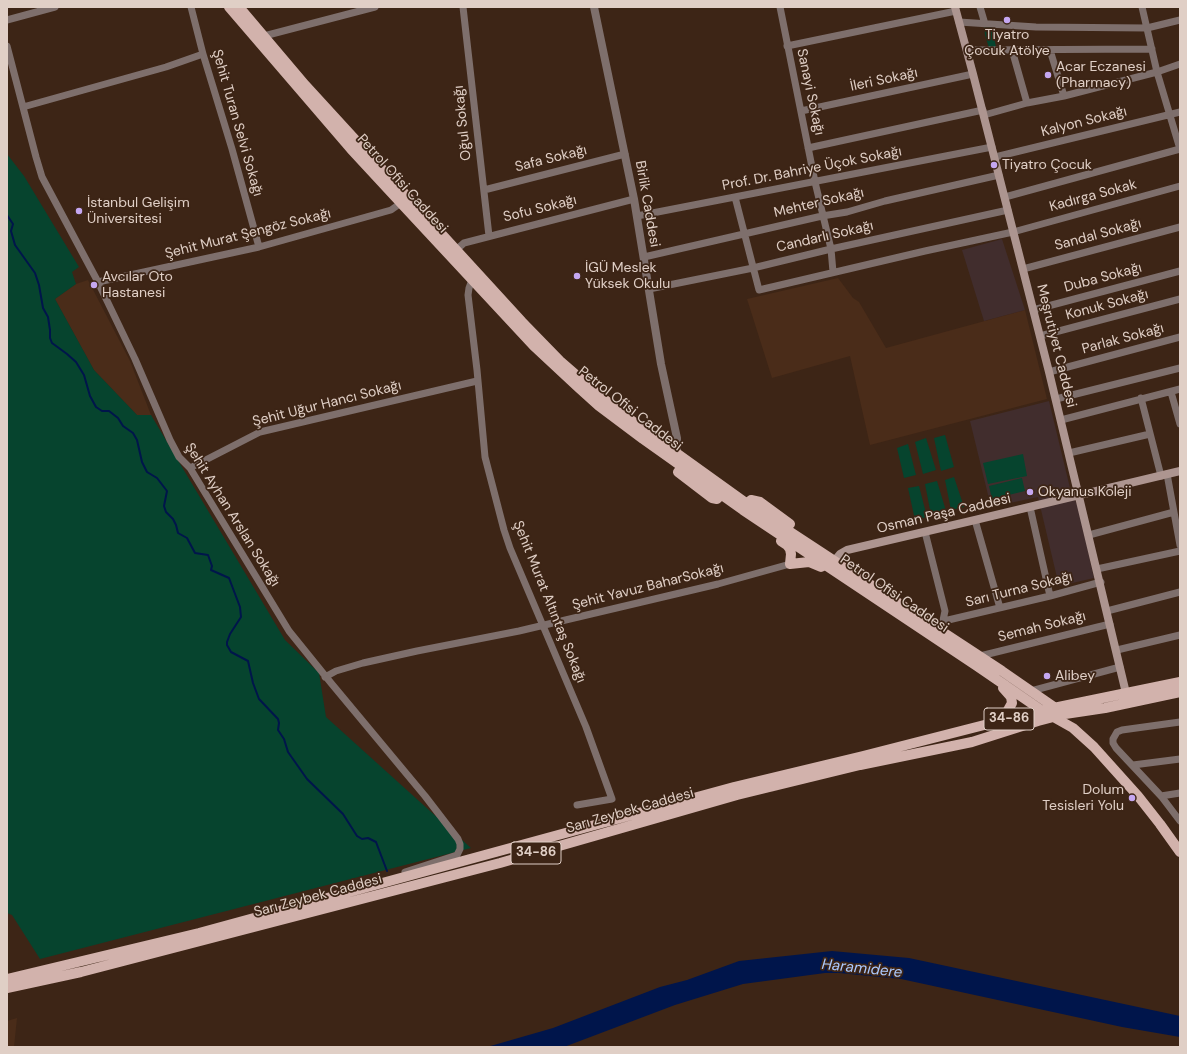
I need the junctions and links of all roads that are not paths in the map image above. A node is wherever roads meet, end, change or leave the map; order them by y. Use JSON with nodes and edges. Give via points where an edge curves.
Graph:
{"nodes":[{"id":1,"x":55,"y":7,"type":"edge"},
{"id":2,"x":191,"y":7,"type":"edge"},
{"id":3,"x":229,"y":7,"type":"edge"},
{"id":4,"x":239,"y":7,"type":"edge"},
{"id":5,"x":375,"y":7,"type":"edge"},
{"id":6,"x":463,"y":7,"type":"edge"},
{"id":7,"x":594,"y":7,"type":"edge"},
{"id":8,"x":780,"y":7,"type":"edge"},
{"id":9,"x":980,"y":7,"type":"edge"},
{"id":10,"x":1142,"y":7,"type":"edge"},
{"id":11,"x":956,"y":9,"type":"edge"},
{"id":12,"x":7,"y":20,"type":"edge"},
{"id":13,"x":1180,"y":20,"type":"edge"},
{"id":14,"x":959,"y":22,"type":"junction"},
{"id":15,"x":985,"y":24,"type":"junction"},
{"id":16,"x":1147,"y":28,"type":"junction"},
{"id":17,"x":264,"y":36,"type":"junction"},
{"id":18,"x":7,"y":46,"type":"edge"},
{"id":19,"x":787,"y":46,"type":"junction"},
{"id":20,"x":1152,"y":49,"type":"junction"},
{"id":21,"x":967,"y":50,"type":"junction"},
{"id":22,"x":1012,"y":50,"type":"junction"},
{"id":23,"x":1050,"y":50,"type":"junction"},
{"id":24,"x":203,"y":54,"type":"junction"},
{"id":25,"x":1180,"y":64,"type":"edge"},
{"id":26,"x":1157,"y":72,"type":"junction"},
{"id":27,"x":974,"y":74,"type":"junction"},
{"id":28,"x":1064,"y":96,"type":"junction"},
{"id":29,"x":1027,"y":104,"type":"junction"},
{"id":30,"x":23,"y":107,"type":"junction"},
{"id":31,"x":800,"y":111,"type":"junction"},
{"id":32,"x":1180,"y":112,"type":"edge"},
{"id":33,"x":983,"y":113,"type":"junction"},
{"id":34,"x":1170,"y":115,"type":"junction"},
{"id":35,"x":992,"y":147,"type":"junction"},
{"id":36,"x":808,"y":148,"type":"junction"},
{"id":37,"x":1180,"y":149,"type":"edge"},
{"id":38,"x":625,"y":154,"type":"junction"},
{"id":39,"x":995,"y":157,"type":"junction"},
{"id":40,"x":999,"y":175,"type":"junction"},
{"id":41,"x":815,"y":182,"type":"junction"},
{"id":42,"x":1180,"y":186,"type":"edge"},
{"id":43,"x":484,"y":190,"type":"junction"},
{"id":44,"x":735,"y":197,"type":"junction"},
{"id":45,"x":1005,"y":197,"type":"junction"},
{"id":46,"x":634,"y":198,"type":"junction"},
{"id":47,"x":401,"y":203,"type":"junction"},
{"id":48,"x":1008,"y":210,"type":"junction"},
{"id":49,"x":637,"y":216,"type":"junction"},
{"id":50,"x":822,"y":216,"type":"junction"},
{"id":51,"x":1180,"y":227,"type":"edge"},
{"id":52,"x":1014,"y":232,"type":"junction"},
{"id":53,"x":744,"y":234,"type":"junction"},
{"id":54,"x":489,"y":236,"type":"junction"},
{"id":55,"x":259,"y":247,"type":"junction"},
{"id":56,"x":831,"y":249,"type":"junction"},
{"id":57,"x":453,"y":253,"type":"junction"},
{"id":58,"x":644,"y":257,"type":"junction"},
{"id":59,"x":753,"y":268,"type":"junction"},
{"id":60,"x":1023,"y":269,"type":"junction"},
{"id":61,"x":1180,"y":271,"type":"edge"},
{"id":62,"x":833,"y":272,"type":"junction"},
{"id":63,"x":472,"y":280,"type":"junction"},
{"id":64,"x":98,"y":282,"type":"junction"},
{"id":65,"x":649,"y":289,"type":"junction"},
{"id":66,"x":1180,"y":299,"type":"edge"},
{"id":67,"x":1033,"y":310,"type":"junction"},
{"id":68,"x":1040,"y":336,"type":"junction"},
{"id":69,"x":1180,"y":337,"type":"edge"},
{"id":70,"x":1180,"y":368,"type":"edge"},
{"id":71,"x":1049,"y":372,"type":"junction"},
{"id":72,"x":477,"y":380,"type":"junction"},
{"id":73,"x":1180,"y":390,"type":"edge"},
{"id":74,"x":1171,"y":392,"type":"junction"},
{"id":75,"x":1141,"y":398,"type":"junction"},
{"id":76,"x":1056,"y":399,"type":"junction"},
{"id":77,"x":1061,"y":420,"type":"junction"},
{"id":78,"x":1180,"y":424,"type":"edge"},
{"id":79,"x":1150,"y":434,"type":"junction"},
{"id":80,"x":1069,"y":453,"type":"junction"},
{"id":81,"x":677,"y":454,"type":"junction"},
{"id":82,"x":190,"y":468,"type":"junction"},
{"id":83,"x":1180,"y":471,"type":"edge"},
{"id":84,"x":1164,"y":475,"type":"junction"},
{"id":85,"x":724,"y":492,"type":"junction"},
{"id":86,"x":1080,"y":496,"type":"junction"},
{"id":87,"x":745,"y":507,"type":"junction"},
{"id":88,"x":1030,"y":507,"type":"junction"},
{"id":89,"x":1174,"y":512,"type":"junction"},
{"id":90,"x":975,"y":520,"type":"junction"},
{"id":91,"x":925,"y":532,"type":"junction"},
{"id":92,"x":1089,"y":535,"type":"junction"},
{"id":93,"x":1180,"y":545,"type":"edge"},
{"id":94,"x":1180,"y":551,"type":"edge"},
{"id":95,"x":835,"y":560,"type":"junction"},
{"id":96,"x":790,"y":564,"type":"junction"},
{"id":97,"x":1097,"y":570,"type":"junction"},
{"id":98,"x":1100,"y":582,"type":"junction"},
{"id":99,"x":858,"y":586,"type":"junction"},
{"id":100,"x":1180,"y":592,"type":"edge"},
{"id":101,"x":1050,"y":596,"type":"junction"},
{"id":102,"x":1000,"y":608,"type":"junction"},
{"id":103,"x":1107,"y":611,"type":"junction"},
{"id":104,"x":1110,"y":624,"type":"junction"},
{"id":105,"x":543,"y":625,"type":"junction"},
{"id":106,"x":942,"y":626,"type":"junction"},
{"id":107,"x":1180,"y":635,"type":"edge"},
{"id":108,"x":1116,"y":650,"type":"junction"},
{"id":109,"x":978,"y":661,"type":"junction"},
{"id":110,"x":1120,"y":666,"type":"junction"},
{"id":111,"x":325,"y":677,"type":"junction"},
{"id":112,"x":1180,"y":682,"type":"edge"},
{"id":113,"x":1031,"y":691,"type":"junction"},
{"id":114,"x":1180,"y":692,"type":"edge"},
{"id":115,"x":1126,"y":693,"type":"junction"},
{"id":116,"x":1041,"y":710,"type":"junction"},
{"id":117,"x":1054,"y":713,"type":"junction"},
{"id":118,"x":1066,"y":714,"type":"junction"},
{"id":119,"x":1180,"y":722,"type":"edge"},
{"id":120,"x":978,"y":727,"type":"junction"},
{"id":121,"x":1073,"y":728,"type":"junction"},
{"id":122,"x":1180,"y":759,"type":"edge"},
{"id":123,"x":1133,"y":765,"type":"junction"},
{"id":124,"x":1180,"y":793,"type":"edge"},
{"id":125,"x":1161,"y":796,"type":"junction"},
{"id":126,"x":577,"y":805,"type":"dead end"},
{"id":127,"x":1180,"y":821,"type":"edge"},
{"id":128,"x":1180,"y":852,"type":"edge"},
{"id":129,"x":352,"y":892,"type":"junction"},
{"id":130,"x":52,"y":967,"type":"junction"},
{"id":131,"x":7,"y":973,"type":"edge"},
{"id":132,"x":7,"y":979,"type":"edge"},
{"id":133,"x":28,"y":983,"type":"junction"},
{"id":134,"x":7,"y":988,"type":"edge"},
{"id":135,"x":7,"y":991,"type":"edge"}],
"edges":[{"from":1,"to":12,"type":"street"},
{"from":2,"to":24,"type":"street","name":"Şehit Turan Selvi Sokağı"},
{"from":3,"to":47,"type":"main road","name":"Petrol Ofisi Caddesi"},
{"from":4,"to":17,"type":"main road","name":"Petrol Ofisi Caddesi"},
{"from":5,"to":17,"type":"street"},
{"from":6,"to":43,"type":"street","name":"Oğul Sokağı"},
{"from":7,"to":38,"type":"street","name":"Birlik Caddesi"},
{"from":8,"to":19,"type":"street","name":"Sanayi Sokağı"},
{"from":9,"to":15,"type":"street"},
{"from":10,"to":16,"type":"street"},
{"from":11,"to":14,"type":"main road","name":"Meşrutiyet Caddesi"},
{"from":11,"to":19,"type":"street"},
{"from":13,"to":16,"type":"street"},
{"from":14,"to":15,"type":"street"},
{"from":14,"to":21,"type":"main road","name":"Meşrutiyet Caddesi"},
{"from":15,"to":16,"type":"street"},
{"from":16,"to":20,"type":"street"},
{"from":17,"to":57,"type":"main road","name":"Petrol Ofisi Caddesi"},
{"from":18,"to":30,"type":"street","name":"Şehit Ayhan Arslan Sokağı"},
{"from":19,"to":31,"type":"street","name":"Sanayi Sokağı"},
{"from":20,"to":23,"type":"street"},
{"from":20,"to":26,"type":"street"},
{"from":21,"to":22,"type":"street"},
{"from":21,"to":27,"type":"main road","name":"Meşrutiyet Caddesi"},
{"from":22,"to":23,"type":"street"},
{"from":22,"to":29,"type":"street"},
{"from":23,"to":28,"type":"street"},
{"from":24,"to":30,"type":"street","via":[[166,67]]},
{"from":24,"to":55,"type":"street","name":"Şehit Turan Selvi Sokağı"},
{"from":25,"to":26,"type":"street"},
{"from":26,"to":28,"type":"street"},
{"from":26,"to":34,"type":"street"},
{"from":27,"to":31,"type":"street","name":"İleri Sokağı"},
{"from":27,"to":33,"type":"main road","name":"Meşrutiyet Caddesi"},
{"from":28,"to":29,"type":"street"},
{"from":29,"to":33,"type":"street"},
{"from":30,"to":64,"type":"street","name":"Şehit Ayhan Arslan Sokağı","via":[[42,177]]},
{"from":31,"to":36,"type":"street","name":"Sanayi Sokağı"},
{"from":32,"to":34,"type":"street","name":"Kalyon Sokağı"},
{"from":33,"to":35,"type":"main road","name":"Meşrutiyet Caddesi"},
{"from":33,"to":36,"type":"street"},
{"from":34,"to":37,"type":"street"},
{"from":34,"to":39,"type":"street","name":"Kalyon Sokağı"},
{"from":35,"to":39,"type":"main road","name":"Meşrutiyet Caddesi"},
{"from":35,"to":41,"type":"street","name":"Prof. Dr. Bahriye Üçok Sokağı"},
{"from":36,"to":41,"type":"street","name":"Sanayi Sokağı"},
{"from":37,"to":45,"type":"street"},
{"from":38,"to":43,"type":"street","name":"Safa Sokağı"},
{"from":38,"to":46,"type":"street","name":"Birlik Caddesi"},
{"from":39,"to":40,"type":"main road","name":"Meşrutiyet Caddesi"},
{"from":40,"to":45,"type":"main road","name":"Meşrutiyet Caddesi"},
{"from":40,"to":50,"type":"street","name":"Mehter Sokağı"},
{"from":41,"to":44,"type":"street","name":"Prof. Dr. Bahriye Üçok Sokağı"},
{"from":41,"to":50,"type":"street","name":"Sanayi Sokağı"},
{"from":42,"to":52,"type":"street","name":"Kadırga Sokak"},
{"from":43,"to":54,"type":"street","name":"Oğul Sokağı"},
{"from":44,"to":49,"type":"street","name":"Prof. Dr. Bahriye Üçok Sokağı"},
{"from":44,"to":53,"type":"street"},
{"from":45,"to":48,"type":"main road","name":"Meşrutiyet Caddesi"},
{"from":46,"to":49,"type":"street","name":"Birlik Caddesi"},
{"from":46,"to":54,"type":"street","name":"Sofu Sokağı"},
{"from":47,"to":55,"type":"street","name":"Şehit Murat Şengöz Sokağı","via":[[391,210]]},
{"from":47,"to":57,"type":"main road","name":"Petrol Ofisi Caddesi"},
{"from":48,"to":52,"type":"main road","name":"Meşrutiyet Caddesi"},
{"from":48,"to":56,"type":"street","name":"Candarlı Sokağı"},
{"from":49,"to":58,"type":"street","name":"Birlik Caddesi"},
{"from":50,"to":53,"type":"street","name":"Mehter Sokağı"},
{"from":50,"to":56,"type":"street","name":"Sanayi Sokağı"},
{"from":51,"to":60,"type":"street","name":"Sandal Sokağı"},
{"from":52,"to":60,"type":"main road","name":"Meşrutiyet Caddesi"},
{"from":52,"to":62,"type":"street","name":"Kadırga Sokak"},
{"from":53,"to":58,"type":"street","name":"Mehter Sokağı"},
{"from":53,"to":59,"type":"street"},
{"from":54,"to":57,"type":"street","name":"Sofu Sokağı","via":[[464,243]]},
{"from":55,"to":64,"type":"street","name":"Şehit Murat Şengöz Sokağı"},
{"from":56,"to":59,"type":"street","name":"Candarlı Sokağı"},
{"from":56,"to":62,"type":"street","name":"Sanayi Sokağı"},
{"from":57,"to":63,"type":"main road","name":"Petrol Ofisi Caddesi"},
{"from":57,"to":81,"type":"main road","name":"Petrol Ofisi Caddesi","via":[[560,361],[620,412]]},
{"from":58,"to":65,"type":"street","name":"Birlik Caddesi"},
{"from":59,"to":62,"type":"street","name":"Kadırga Sokak","via":[[759,290]]},
{"from":59,"to":65,"type":"street","name":"Candarlı Sokağı"},
{"from":60,"to":67,"type":"main road","name":"Meşrutiyet Caddesi"},
{"from":61,"to":67,"type":"street","name":"Duba Sokağı"},
{"from":63,"to":72,"type":"street","name":"Şehit Murat Altıntaş Sokağı","via":[[468,296]]},
{"from":63,"to":85,"type":"main road","name":"Petrol Ofisi Caddesi","via":[[534,346],[636,438],[712,498],[717,499]]},
{"from":64,"to":82,"type":"street","name":"Şehit Ayhan Arslan Sokağı","via":[[170,440]]},
{"from":65,"to":81,"type":"street","name":"Birlik Caddesi","via":[[677,438]]},
{"from":66,"to":68,"type":"street","name":"Konuk Sokağı"},
{"from":67,"to":68,"type":"main road","name":"Meşrutiyet Caddesi"},
{"from":68,"to":71,"type":"main road","name":"Meşrutiyet Caddesi"},
{"from":69,"to":71,"type":"street","name":"Parlak Sokağı"},
{"from":70,"to":76,"type":"street"},
{"from":71,"to":76,"type":"main road","name":"Meşrutiyet Caddesi"},
{"from":72,"to":82,"type":"street","name":"Şehit Uğur Hancı Sokağı","via":[[260,432]]},
{"from":72,"to":105,"type":"street","name":"Şehit Murat Altıntaş Sokağı","via":[[485,457],[504,530]]},
{"from":73,"to":74,"type":"street"},
{"from":74,"to":75,"type":"street"},
{"from":74,"to":78,"type":"street"},
{"from":75,"to":77,"type":"street"},
{"from":75,"to":79,"type":"street"},
{"from":76,"to":77,"type":"main road","name":"Meşrutiyet Caddesi"},
{"from":77,"to":80,"type":"main road","name":"Meşrutiyet Caddesi"},
{"from":79,"to":80,"type":"street"},
{"from":79,"to":84,"type":"street"},
{"from":80,"to":86,"type":"main road","name":"Meşrutiyet Caddesi"},
{"from":81,"to":85,"type":"main road","name":"Petrol Ofisi Caddesi"},
{"from":82,"to":111,"type":"street","name":"Şehit Ayhan Arslan Sokağı","via":[[289,631]]},
{"from":83,"to":84,"type":"main road","name":"Osman Paşa Caddesi"},
{"from":84,"to":86,"type":"main road","name":"Osman Paşa Caddesi"},
{"from":84,"to":89,"type":"street"},
{"from":85,"to":87,"type":"main road","name":"Petrol Ofisi Caddesi"},
{"from":86,"to":88,"type":"main road","name":"Osman Paşa Caddesi"},
{"from":86,"to":92,"type":"main road","name":"Meşrutiyet Caddesi"},
{"from":87,"to":95,"type":"main road","name":"Petrol Ofisi Caddesi","via":[[752,500],[763,505]]},
{"from":87,"to":96,"type":"main road","via":[[744,515],[748,519],[787,545],[792,554]]},
{"from":87,"to":99,"type":"main road","name":"Petrol Ofisi Caddesi"},
{"from":88,"to":90,"type":"main road","name":"Osman Paşa Caddesi"},
{"from":88,"to":101,"type":"street"},
{"from":89,"to":92,"type":"street"},
{"from":89,"to":93,"type":"street"},
{"from":90,"to":91,"type":"main road","name":"Osman Paşa Caddesi"},
{"from":90,"to":102,"type":"street"},
{"from":91,"to":95,"type":"main road","name":"Osman Paşa Caddesi","via":[[847,550]]},
{"from":91,"to":106,"type":"street","via":[[945,611]]},
{"from":92,"to":97,"type":"main road","name":"Meşrutiyet Caddesi"},
{"from":94,"to":97,"type":"street"},
{"from":95,"to":106,"type":"main road","name":"Petrol Ofisi Caddesi"},
{"from":96,"to":99,"type":"main road","via":[[814,563]]},
{"from":96,"to":105,"type":"street","name":"Şehit Yavuz BaharSokağı","via":[[711,586]]},
{"from":97,"to":98,"type":"main road","name":"Meşrutiyet Caddesi"},
{"from":98,"to":101,"type":"street","name":"Sarı Turna Sokağı"},
{"from":98,"to":103,"type":"main road","name":"Meşrutiyet Caddesi"},
{"from":99,"to":109,"type":"main road","name":"Petrol Ofisi Caddesi"},
{"from":100,"to":103,"type":"street"},
{"from":101,"to":102,"type":"street","name":"Sarı Turna Sokağı"},
{"from":102,"to":106,"type":"street","name":"Sarı Turna Sokağı"},
{"from":103,"to":104,"type":"main road","name":"Meşrutiyet Caddesi"},
{"from":104,"to":108,"type":"main road","name":"Meşrutiyet Caddesi"},
{"from":104,"to":109,"type":"street","name":"Semah Sokağı"},
{"from":105,"to":111,"type":"street","name":"Şehit Yavuz BaharSokağı","via":[[370,662],[336,671]]},
{"from":105,"to":126,"type":"street","name":"Şehit Murat Altıntaş Sokağı","via":[[586,727],[612,799]]},
{"from":106,"to":109,"type":"main road","name":"Petrol Ofisi Caddesi"},
{"from":107,"to":108,"type":"street"},
{"from":108,"to":110,"type":"main road","name":"Meşrutiyet Caddesi"},
{"from":109,"to":113,"type":"main road","name":"Petrol Ofisi Caddesi"},
{"from":109,"to":116,"type":"main road","name":"Petrol Ofisi Caddesi"},
{"from":109,"to":120,"type":"main road","via":[[1007,692],[1012,703],[1002,716]]},
{"from":110,"to":113,"type":"street"},
{"from":110,"to":115,"type":"main road","name":"Meşrutiyet Caddesi"},
{"from":111,"to":129,"type":"street","name":"Şehit Ayhan Arslan Sokağı","via":[[425,796],[460,844],[457,855]]},
{"from":112,"to":115,"type":"main road","number":"34-86"},
{"from":113,"to":117,"type":"main road","name":"Petrol Ofisi Caddesi"},
{"from":114,"to":118,"type":"main road"},
{"from":115,"to":117,"type":"main road","number":"34-86"},
{"from":116,"to":117,"type":"main road","name":"Petrol Ofisi Caddesi"},
{"from":116,"to":120,"type":"main road","name":"Sarı Zeybek Caddesi","number":"34-86"},
{"from":117,"to":118,"type":"main road"},
{"from":117,"to":121,"type":"main road","name":"Petrol Ofisi Caddesi"},
{"from":117,"to":133,"type":"main road","name":"Sarı Zeybek Caddesi","number":"34-86","via":[[1038,722],[972,742],[860,765],[737,796],[500,863],[81,972]]},
{"from":118,"to":121,"type":"main road","name":"Petrol Ofisi Caddesi"},
{"from":119,"to":123,"type":"street","via":[[1117,732],[1113,743]]},
{"from":120,"to":129,"type":"main road","name":"Sarı Zeybek Caddesi","number":"34-86","via":[[734,787]]},
{"from":121,"to":128,"type":"main road","name":"Petrol Ofisi Caddesi","via":[[1094,747],[1138,796]]},
{"from":122,"to":123,"type":"street"},
{"from":123,"to":125,"type":"street"},
{"from":124,"to":125,"type":"street"},
{"from":125,"to":127,"type":"street"},
{"from":129,"to":130,"type":"main road","name":"Sarı Zeybek Caddesi","number":"34-86","via":[[185,936]]},
{"from":130,"to":131,"type":"main road"},
{"from":130,"to":132,"type":"main road","number":"34-86"},
{"from":133,"to":134,"type":"main road"},
{"from":133,"to":135,"type":"main road"}]}
